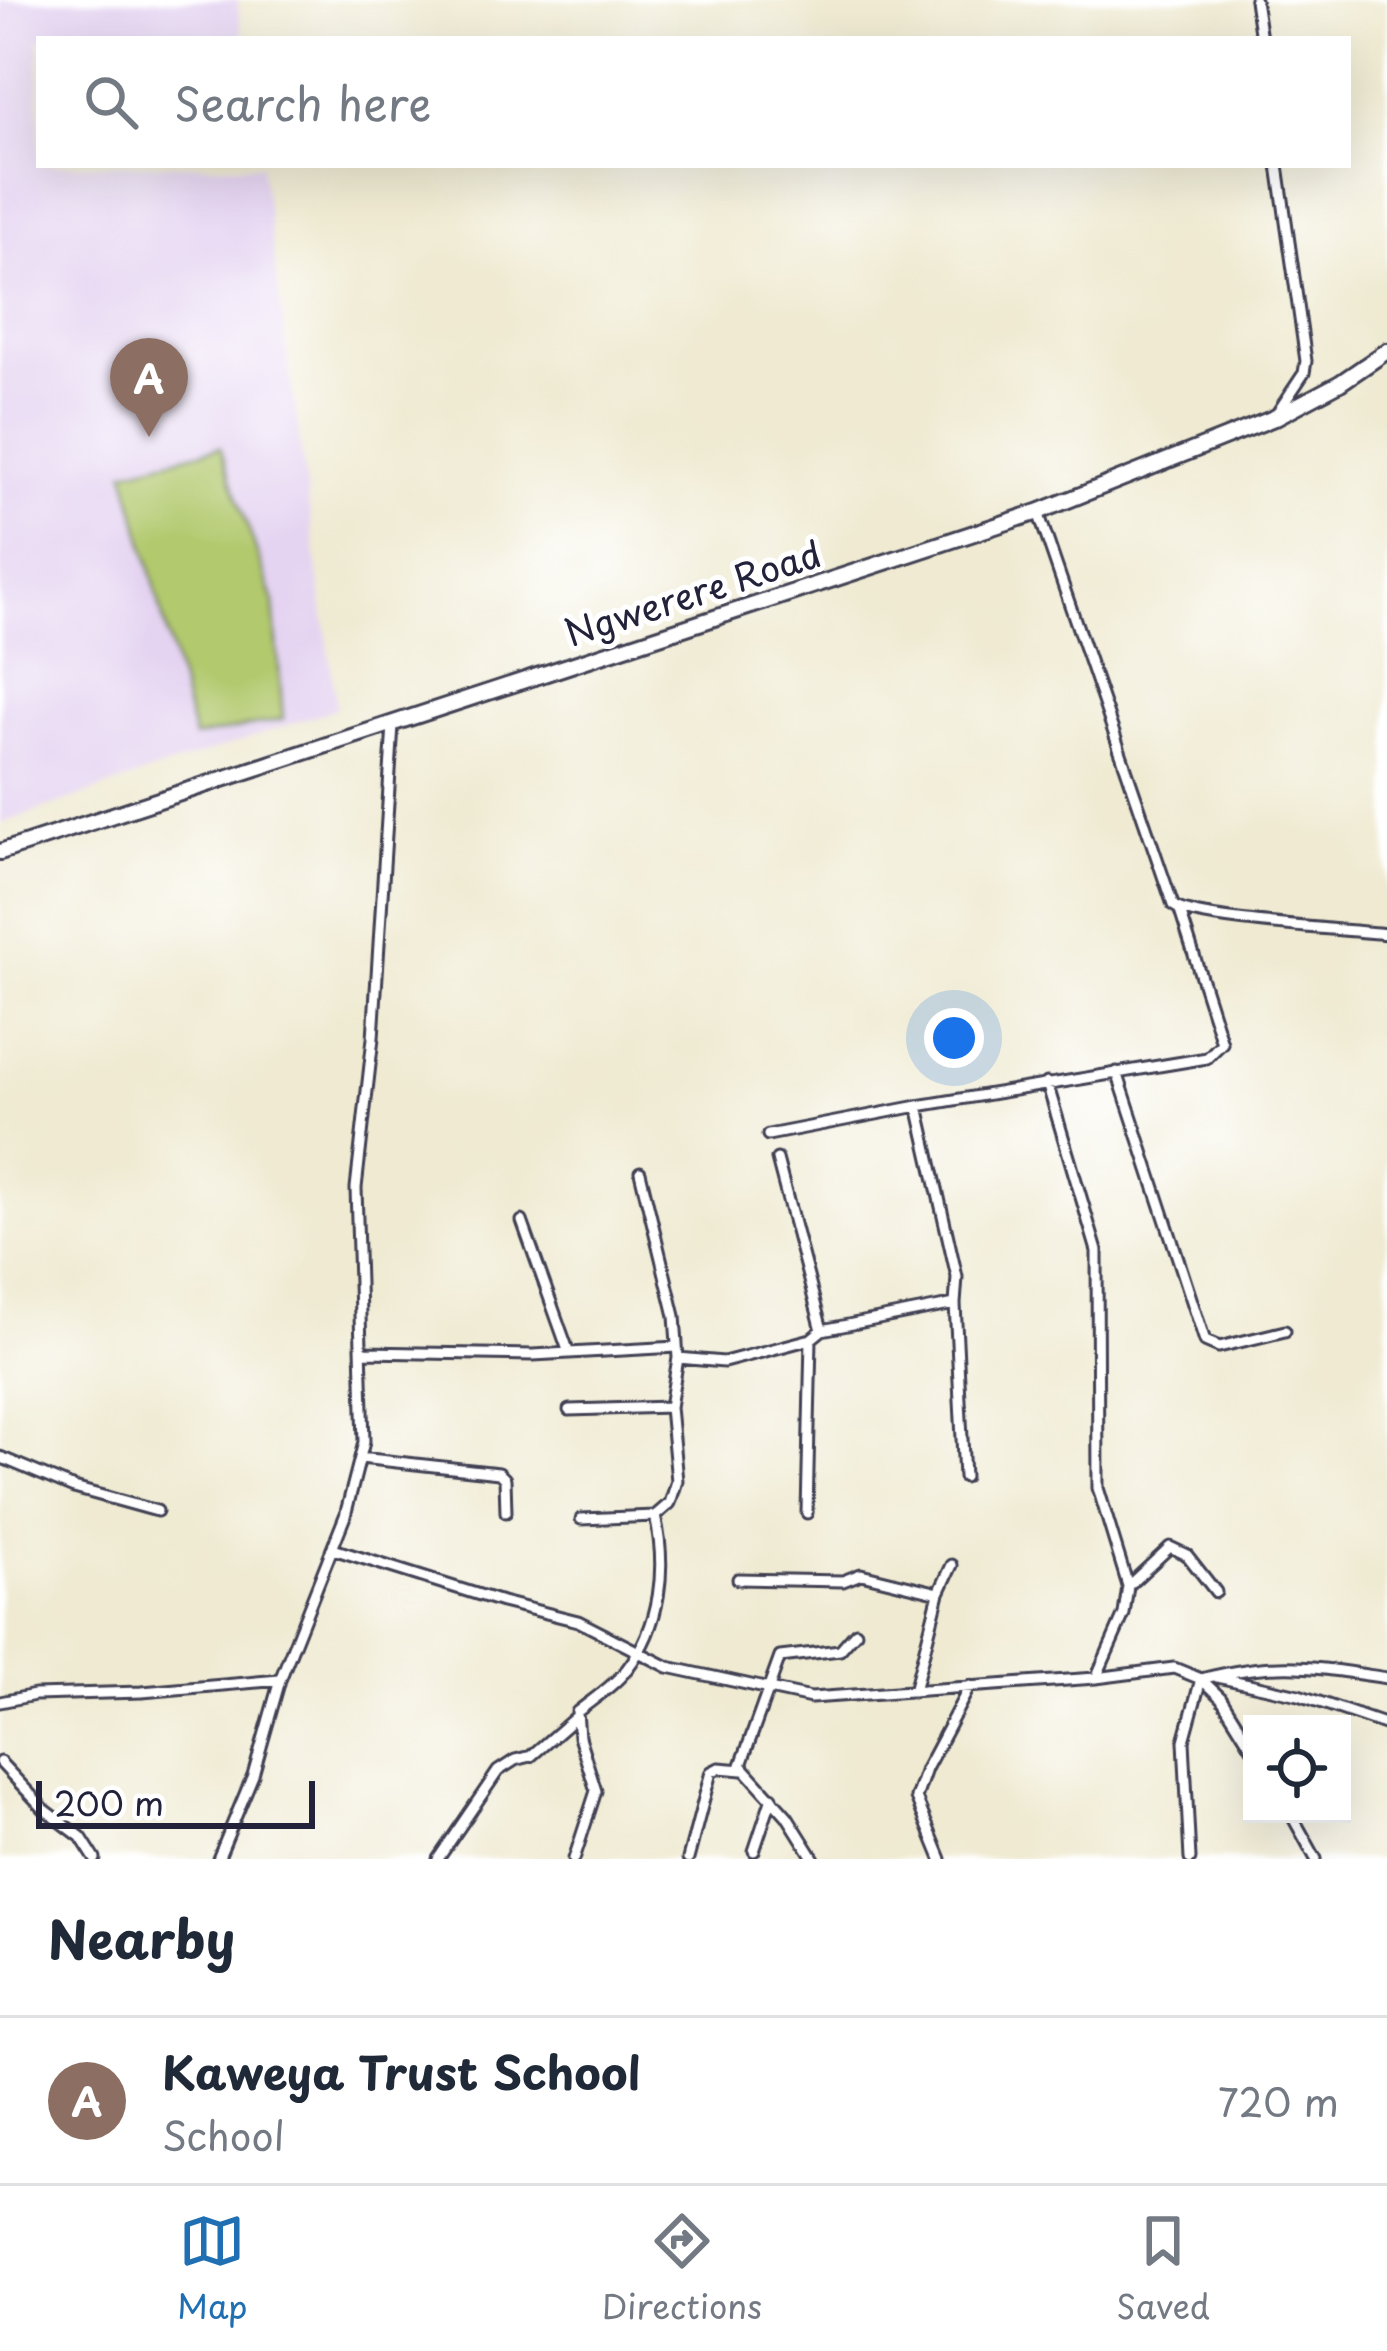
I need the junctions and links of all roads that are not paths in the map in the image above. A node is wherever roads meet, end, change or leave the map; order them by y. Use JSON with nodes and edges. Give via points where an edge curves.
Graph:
{"nodes":[{"id":1,"x":1255,"y":0,"type":"edge"},
{"id":2,"x":1261,"y":36,"type":"edge"},
{"id":3,"x":1278,"y":168,"type":"edge"},
{"id":4,"x":1387,"y":351,"type":"edge"},
{"id":5,"x":1274,"y":418,"type":"junction"},
{"id":6,"x":1038,"y":512,"type":"junction"},
{"id":7,"x":393,"y":725,"type":"junction"},
{"id":8,"x":0,"y":852,"type":"edge"},
{"id":9,"x":1180,"y":911,"type":"junction"},
{"id":10,"x":1387,"y":934,"type":"edge"},
{"id":11,"x":1117,"y":1072,"type":"junction"},
{"id":12,"x":1047,"y":1083,"type":"junction"},
{"id":13,"x":919,"y":1106,"type":"junction"},
{"id":14,"x":768,"y":1135,"type":"dead end"},
{"id":15,"x":777,"y":1159,"type":"dead end"},
{"id":16,"x":640,"y":1172,"type":"dead end"},
{"id":17,"x":522,"y":1221,"type":"dead end"},
{"id":18,"x":955,"y":1304,"type":"junction"},
{"id":19,"x":822,"y":1330,"type":"junction"},
{"id":20,"x":1285,"y":1331,"type":"dead end"},
{"id":21,"x":811,"y":1339,"type":"junction"},
{"id":22,"x":363,"y":1352,"type":"junction"},
{"id":23,"x":568,"y":1352,"type":"junction"},
{"id":24,"x":677,"y":1352,"type":"junction"},
{"id":25,"x":670,"y":1407,"type":"junction"},
{"id":26,"x":569,"y":1410,"type":"dead end"},
{"id":27,"x":0,"y":1457,"type":"edge"},
{"id":28,"x":360,"y":1458,"type":"junction"},
{"id":29,"x":964,"y":1477,"type":"dead end"},
{"id":30,"x":157,"y":1510,"type":"dead end"},
{"id":31,"x":506,"y":1512,"type":"dead end"},
{"id":32,"x":807,"y":1514,"type":"dead end"},
{"id":33,"x":655,"y":1516,"type":"junction"},
{"id":34,"x":581,"y":1520,"type":"dead end"},
{"id":35,"x":333,"y":1549,"type":"junction"},
{"id":36,"x":952,"y":1565,"type":"dead end"},
{"id":37,"x":738,"y":1579,"type":"dead end"},
{"id":38,"x":1128,"y":1586,"type":"junction"},
{"id":39,"x":1216,"y":1592,"type":"dead end"},
{"id":40,"x":939,"y":1593,"type":"junction"},
{"id":41,"x":856,"y":1632,"type":"dead end"},
{"id":42,"x":638,"y":1651,"type":"junction"},
{"id":43,"x":1206,"y":1677,"type":"junction"},
{"id":44,"x":1096,"y":1678,"type":"junction"},
{"id":45,"x":1387,"y":1678,"type":"edge"},
{"id":46,"x":280,"y":1680,"type":"junction"},
{"id":47,"x":970,"y":1686,"type":"junction"},
{"id":48,"x":769,"y":1687,"type":"junction"},
{"id":49,"x":914,"y":1691,"type":"junction"},
{"id":50,"x":0,"y":1702,"type":"edge"},
{"id":51,"x":576,"y":1717,"type":"junction"},
{"id":52,"x":1387,"y":1725,"type":"edge"},
{"id":53,"x":1243,"y":1733,"type":"edge"},
{"id":54,"x":0,"y":1762,"type":"edge"},
{"id":55,"x":742,"y":1770,"type":"junction"},
{"id":56,"x":772,"y":1797,"type":"junction"},
{"id":57,"x":1296,"y":1823,"type":"edge"},
{"id":58,"x":89,"y":1846,"type":"junction"},
{"id":59,"x":754,"y":1851,"type":"dead end"},
{"id":60,"x":82,"y":1859,"type":"edge"},
{"id":61,"x":95,"y":1859,"type":"edge"},
{"id":62,"x":218,"y":1859,"type":"edge"},
{"id":63,"x":438,"y":1859,"type":"edge"},
{"id":64,"x":574,"y":1859,"type":"edge"},
{"id":65,"x":688,"y":1859,"type":"edge"},
{"id":66,"x":814,"y":1859,"type":"edge"},
{"id":67,"x":941,"y":1859,"type":"edge"},
{"id":68,"x":1190,"y":1859,"type":"edge"},
{"id":69,"x":1316,"y":1859,"type":"edge"}],
"edges":[{"from":1,"to":2,"type":"street"},
{"from":3,"to":5,"type":"street","via":[[1306,362]]},
{"from":4,"to":5,"type":"main road","name":"Ngwerere Road"},
{"from":5,"to":6,"type":"main road","name":"Ngwerere Road"},
{"from":6,"to":7,"type":"main road","name":"Ngwerere Road"},
{"from":6,"to":9,"type":"street","via":[[1162,881]]},
{"from":7,"to":8,"type":"main road","name":"Ngwerere Road"},
{"from":7,"to":22,"type":"street","via":[[356,1188]]},
{"from":9,"to":10,"type":"street"},
{"from":9,"to":11,"type":"street","via":[[1222,1043],[1207,1058]]},
{"from":11,"to":12,"type":"street"},
{"from":11,"to":20,"type":"street","via":[[1205,1341],[1219,1346]]},
{"from":12,"to":13,"type":"street"},
{"from":12,"to":38,"type":"street","via":[[1097,1251],[1098,1488]]},
{"from":13,"to":14,"type":"street"},
{"from":13,"to":18,"type":"street","via":[[957,1277]]},
{"from":15,"to":19,"type":"street"},
{"from":16,"to":24,"type":"street"},
{"from":17,"to":23,"type":"street"},
{"from":18,"to":19,"type":"street"},
{"from":18,"to":29,"type":"street"},
{"from":19,"to":21,"type":"street"},
{"from":21,"to":24,"type":"street","via":[[724,1362]]},
{"from":21,"to":32,"type":"street"},
{"from":22,"to":23,"type":"street"},
{"from":22,"to":28,"type":"street"},
{"from":23,"to":24,"type":"street"},
{"from":24,"to":25,"type":"street"},
{"from":25,"to":26,"type":"street"},
{"from":25,"to":33,"type":"street","via":[[676,1481],[670,1503]]},
{"from":27,"to":30,"type":"street"},
{"from":28,"to":31,"type":"street","via":[[499,1473]]},
{"from":28,"to":35,"type":"street"},
{"from":33,"to":34,"type":"street"},
{"from":33,"to":42,"type":"street","via":[[659,1596]]},
{"from":35,"to":42,"type":"street","via":[[564,1617]]},
{"from":35,"to":46,"type":"street"},
{"from":36,"to":40,"type":"street"},
{"from":37,"to":40,"type":"street","via":[[843,1581],[861,1574]]},
{"from":38,"to":39,"type":"street","via":[[1170,1547],[1187,1555]]},
{"from":38,"to":44,"type":"street"},
{"from":40,"to":49,"type":"street"},
{"from":41,"to":48,"type":"street","via":[[840,1650],[784,1653]]},
{"from":42,"to":48,"type":"street","via":[[676,1670]]},
{"from":42,"to":51,"type":"street"},
{"from":43,"to":44,"type":"street","via":[[1174,1668]]},
{"from":43,"to":45,"type":"street","via":[[1283,1664]]},
{"from":43,"to":52,"type":"street","via":[[1299,1695]]},
{"from":43,"to":53,"type":"street"},
{"from":43,"to":68,"type":"street","via":[[1184,1741]]},
{"from":44,"to":47,"type":"street"},
{"from":46,"to":50,"type":"street"},
{"from":46,"to":62,"type":"street"},
{"from":47,"to":49,"type":"street"},
{"from":47,"to":67,"type":"street","via":[[916,1798]]},
{"from":48,"to":49,"type":"street","via":[[811,1698]]},
{"from":48,"to":55,"type":"street"},
{"from":51,"to":63,"type":"street","via":[[531,1756],[498,1771]]},
{"from":51,"to":64,"type":"street","via":[[596,1791]]},
{"from":54,"to":58,"type":"street"},
{"from":55,"to":56,"type":"street"},
{"from":55,"to":65,"type":"street","via":[[712,1772]]},
{"from":56,"to":59,"type":"street"},
{"from":56,"to":66,"type":"street"},
{"from":57,"to":69,"type":"street"},
{"from":58,"to":60,"type":"street"},
{"from":58,"to":61,"type":"street"}]}
